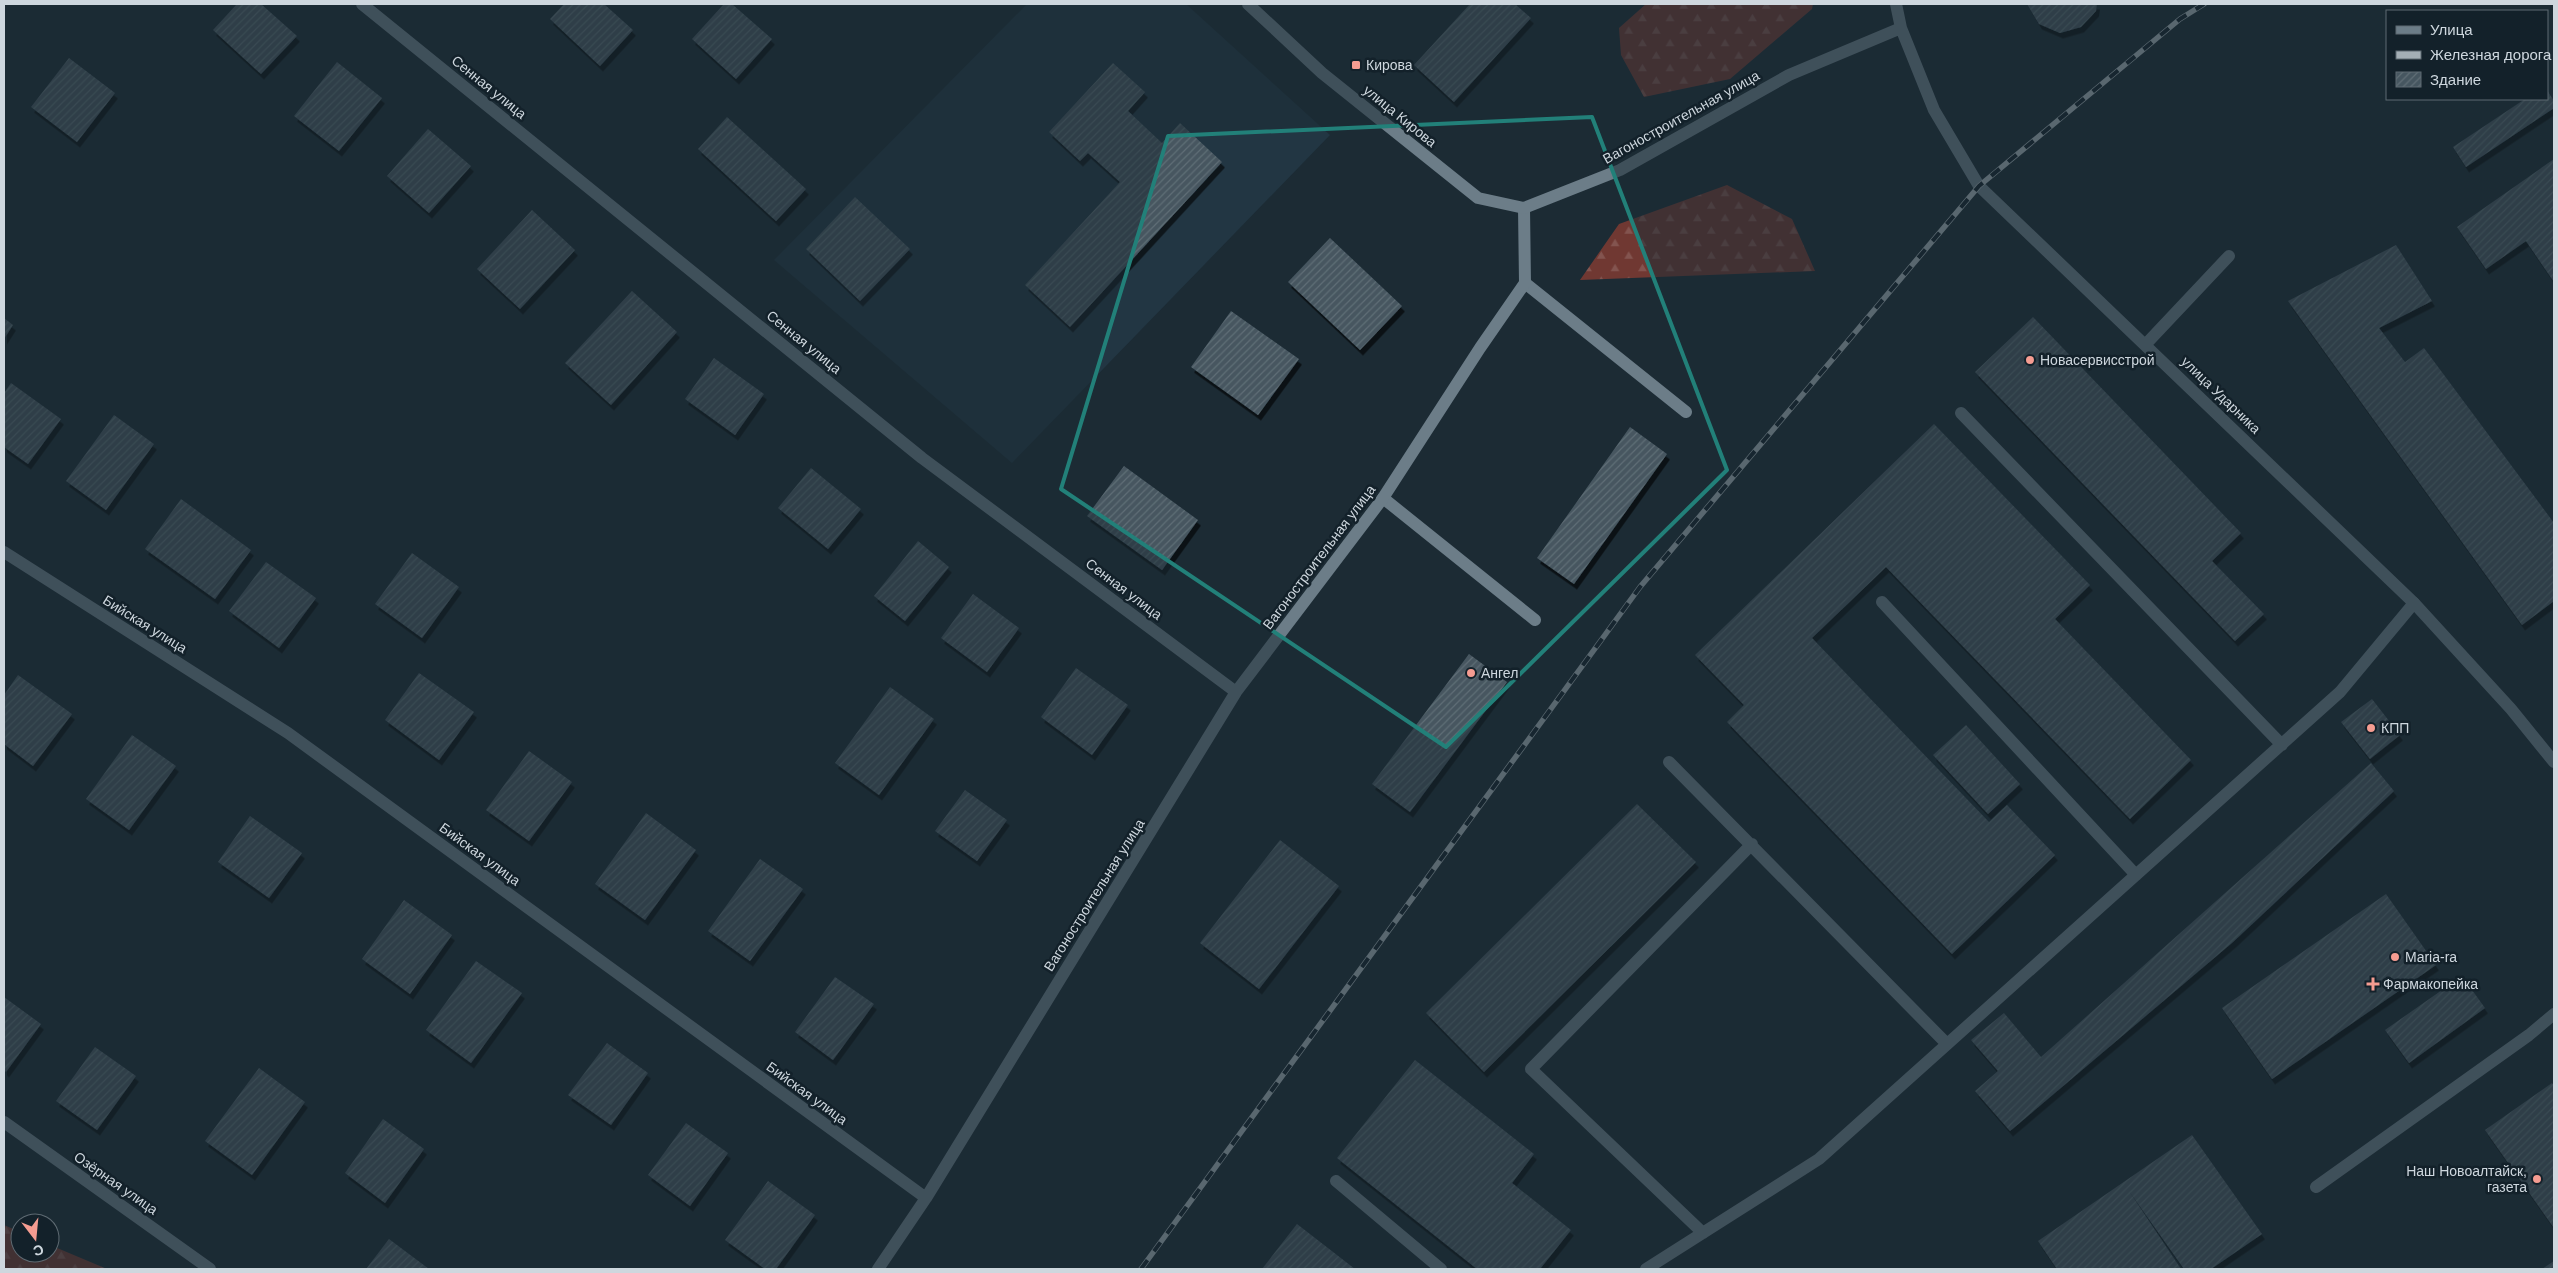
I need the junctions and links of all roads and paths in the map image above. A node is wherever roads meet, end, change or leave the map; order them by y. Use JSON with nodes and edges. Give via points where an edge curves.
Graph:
{"nodes":[{"id":1,"x":362,"y":4,"type":"edge"},
{"id":2,"x":1248,"y":4,"type":"edge"},
{"id":3,"x":1896,"y":4,"type":"edge"},
{"id":4,"x":1901,"y":28,"type":"junction"},
{"id":5,"x":1524,"y":208,"type":"junction"},
{"id":6,"x":2229,"y":256,"type":"dead end"},
{"id":7,"x":1525,"y":283,"type":"junction"},
{"id":8,"x":2146,"y":344,"type":"junction"},
{"id":9,"x":1686,"y":412,"type":"dead end"},
{"id":10,"x":1961,"y":413,"type":"dead end"},
{"id":11,"x":1383,"y":498,"type":"junction"},
{"id":12,"x":4,"y":552,"type":"edge"},
{"id":13,"x":1882,"y":602,"type":"dead end"},
{"id":14,"x":2414,"y":603,"type":"junction"},
{"id":15,"x":1535,"y":620,"type":"dead end"},
{"id":16,"x":1236,"y":692,"type":"junction"},
{"id":17,"x":2282,"y":745,"type":"junction"},
{"id":18,"x":1669,"y":762,"type":"dead end"},
{"id":19,"x":2554,"y":762,"type":"edge"},
{"id":20,"x":1752,"y":844,"type":"junction"},
{"id":21,"x":2136,"y":875,"type":"junction"},
{"id":22,"x":2554,"y":1014,"type":"edge"},
{"id":23,"x":1947,"y":1044,"type":"junction"},
{"id":24,"x":4,"y":1122,"type":"edge"},
{"id":25,"x":1336,"y":1181,"type":"dead end"},
{"id":26,"x":2316,"y":1187,"type":"dead end"},
{"id":27,"x":926,"y":1198,"type":"junction"},
{"id":28,"x":1703,"y":1233,"type":"junction"},
{"id":29,"x":210,"y":1269,"type":"edge"},
{"id":30,"x":878,"y":1269,"type":"edge"},
{"id":31,"x":1441,"y":1269,"type":"edge"},
{"id":32,"x":1646,"y":1269,"type":"edge"}],
"edges":[{"from":1,"to":16,"type":"street","name":"Сенная улица","via":[[922,458]]},
{"from":2,"to":5,"type":"street","name":"улица Кирова","via":[[1322,73],[1478,198]]},
{"from":3,"to":4,"type":"street","name":"улица Ударника"},
{"from":4,"to":5,"type":"street","name":"Вагоностроительная улица","via":[[1789,74],[1620,170]]},
{"from":4,"to":8,"type":"street","name":"улица Ударника","via":[[1934,110],[1979,186]]},
{"from":5,"to":7,"type":"street"},
{"from":6,"to":8,"type":"street"},
{"from":7,"to":9,"type":"street"},
{"from":7,"to":11,"type":"street","name":"Вагоностроительная улица"},
{"from":8,"to":14,"type":"street","name":"улица Ударника"},
{"from":10,"to":17,"type":"street"},
{"from":11,"to":15,"type":"street"},
{"from":11,"to":16,"type":"street","name":"Вагоностроительная улица"},
{"from":12,"to":27,"type":"street","name":"Бийская улица","via":[[288,733]]},
{"from":13,"to":21,"type":"street"},
{"from":14,"to":17,"type":"street","via":[[2340,692]]},
{"from":14,"to":19,"type":"street","name":"улица Ударника","via":[[2511,709]]},
{"from":16,"to":27,"type":"street","name":"Вагоностроительная улица"},
{"from":17,"to":21,"type":"street"},
{"from":18,"to":20,"type":"street"},
{"from":20,"to":23,"type":"street"},
{"from":20,"to":28,"type":"street","via":[[1531,1069]]},
{"from":21,"to":23,"type":"street"},
{"from":22,"to":26,"type":"street","via":[[2529,1036]]},
{"from":23,"to":28,"type":"street","via":[[1819,1159]]},
{"from":24,"to":29,"type":"street","name":"Озёрная улица"},
{"from":25,"to":31,"type":"street"},
{"from":27,"to":30,"type":"street","name":"Вагоностроительная улица"},
{"from":28,"to":32,"type":"street"}]}
